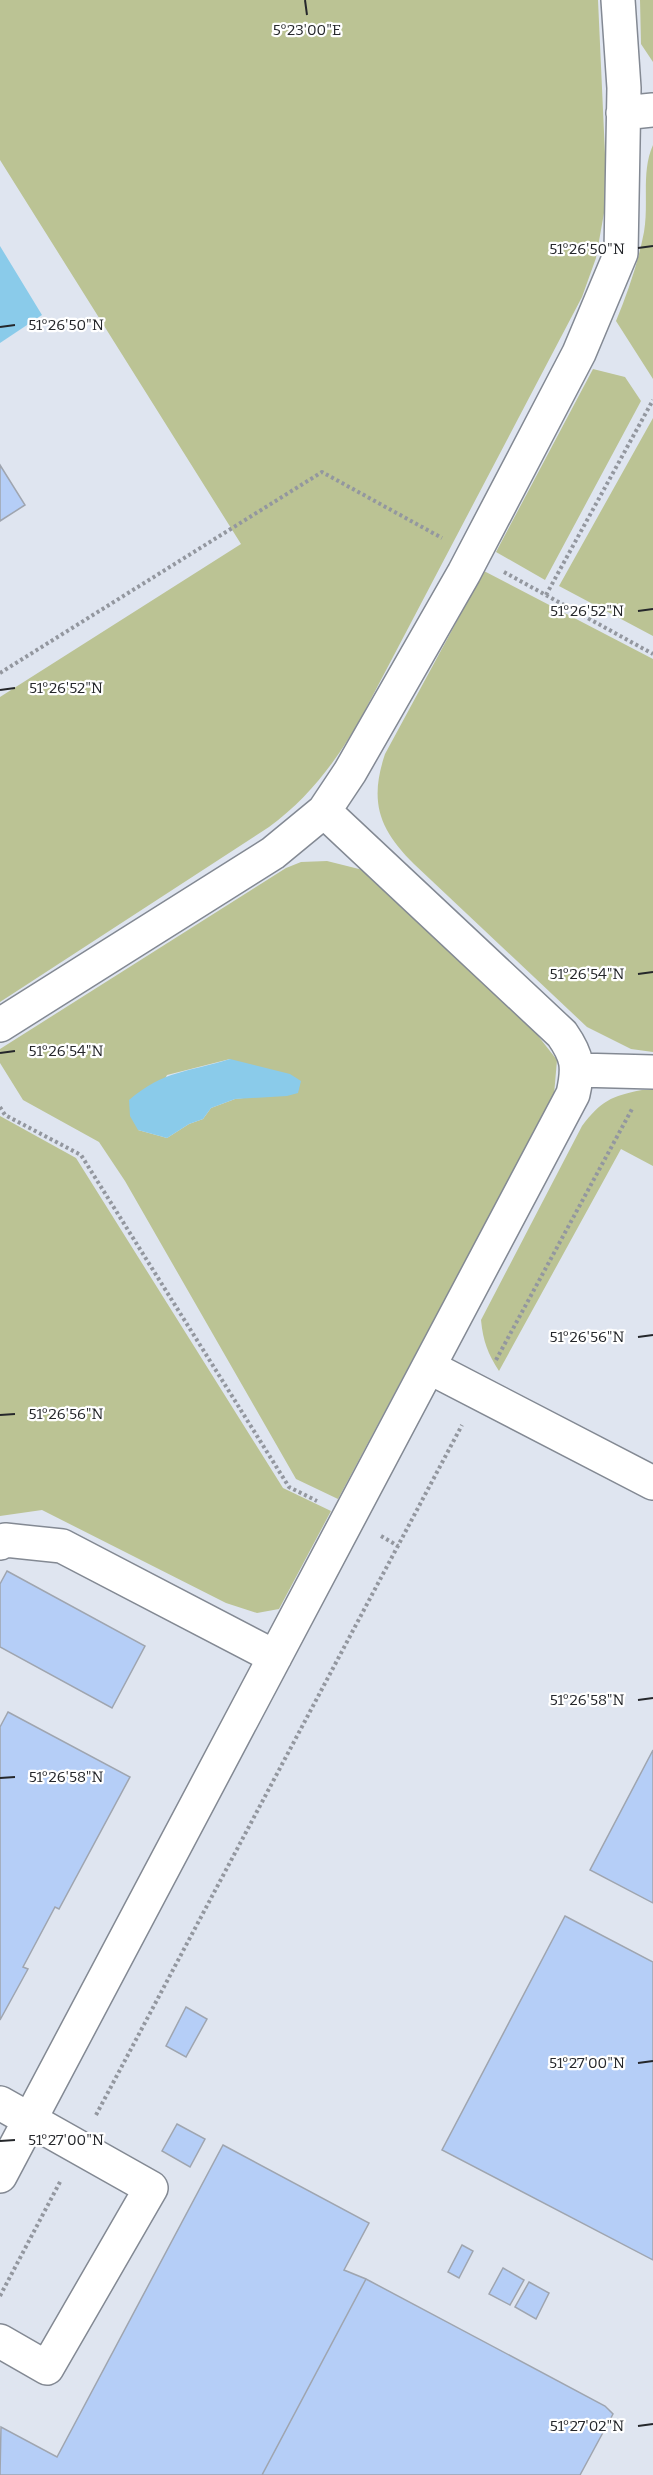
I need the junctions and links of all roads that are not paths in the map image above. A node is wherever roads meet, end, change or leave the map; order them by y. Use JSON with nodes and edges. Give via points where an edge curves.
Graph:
{"nodes":[{"id":1,"x":618,"y":0,"type":"edge"},
{"id":2,"x":638,"y":112,"type":"edge"},
{"id":3,"x":324,"y":811,"type":"junction"},
{"id":4,"x":0,"y":1025,"type":"edge"},
{"id":5,"x":578,"y":1070,"type":"junction"},
{"id":6,"x":653,"y":1072,"type":"edge"},
{"id":7,"x":429,"y":1367,"type":"junction"},
{"id":8,"x":653,"y":1483,"type":"edge"},
{"id":9,"x":0,"y":1543,"type":"edge"},
{"id":10,"x":275,"y":1658,"type":"junction"},
{"id":11,"x":0,"y":2103,"type":"edge"},
{"id":12,"x":30,"y":2119,"type":"junction"},
{"id":13,"x":0,"y":2176,"type":"edge"},
{"id":14,"x":0,"y":2342,"type":"edge"}],
"edges":[{"from":1,"to":2,"type":"lane"},
{"from":2,"to":3,"type":"lane","via":[[621,253],[579,353],[414,662]]},
{"from":3,"to":4,"type":"lane","via":[[273,854]]},
{"from":3,"to":5,"type":"lane","via":[[562,1034],[573,1050]]},
{"from":5,"to":6,"type":"lane"},
{"from":5,"to":7,"type":"lane","via":[[569,1102]]},
{"from":7,"to":8,"type":"lane"},
{"from":7,"to":10,"type":"lane"},
{"from":9,"to":10,"type":"lane","via":[[5,1540],[62,1546]]},
{"from":10,"to":12,"type":"lane"},
{"from":11,"to":12,"type":"lane"},
{"from":12,"to":13,"type":"lane"},
{"from":12,"to":14,"type":"lane","via":[[151,2188],[47,2368]]}]}
